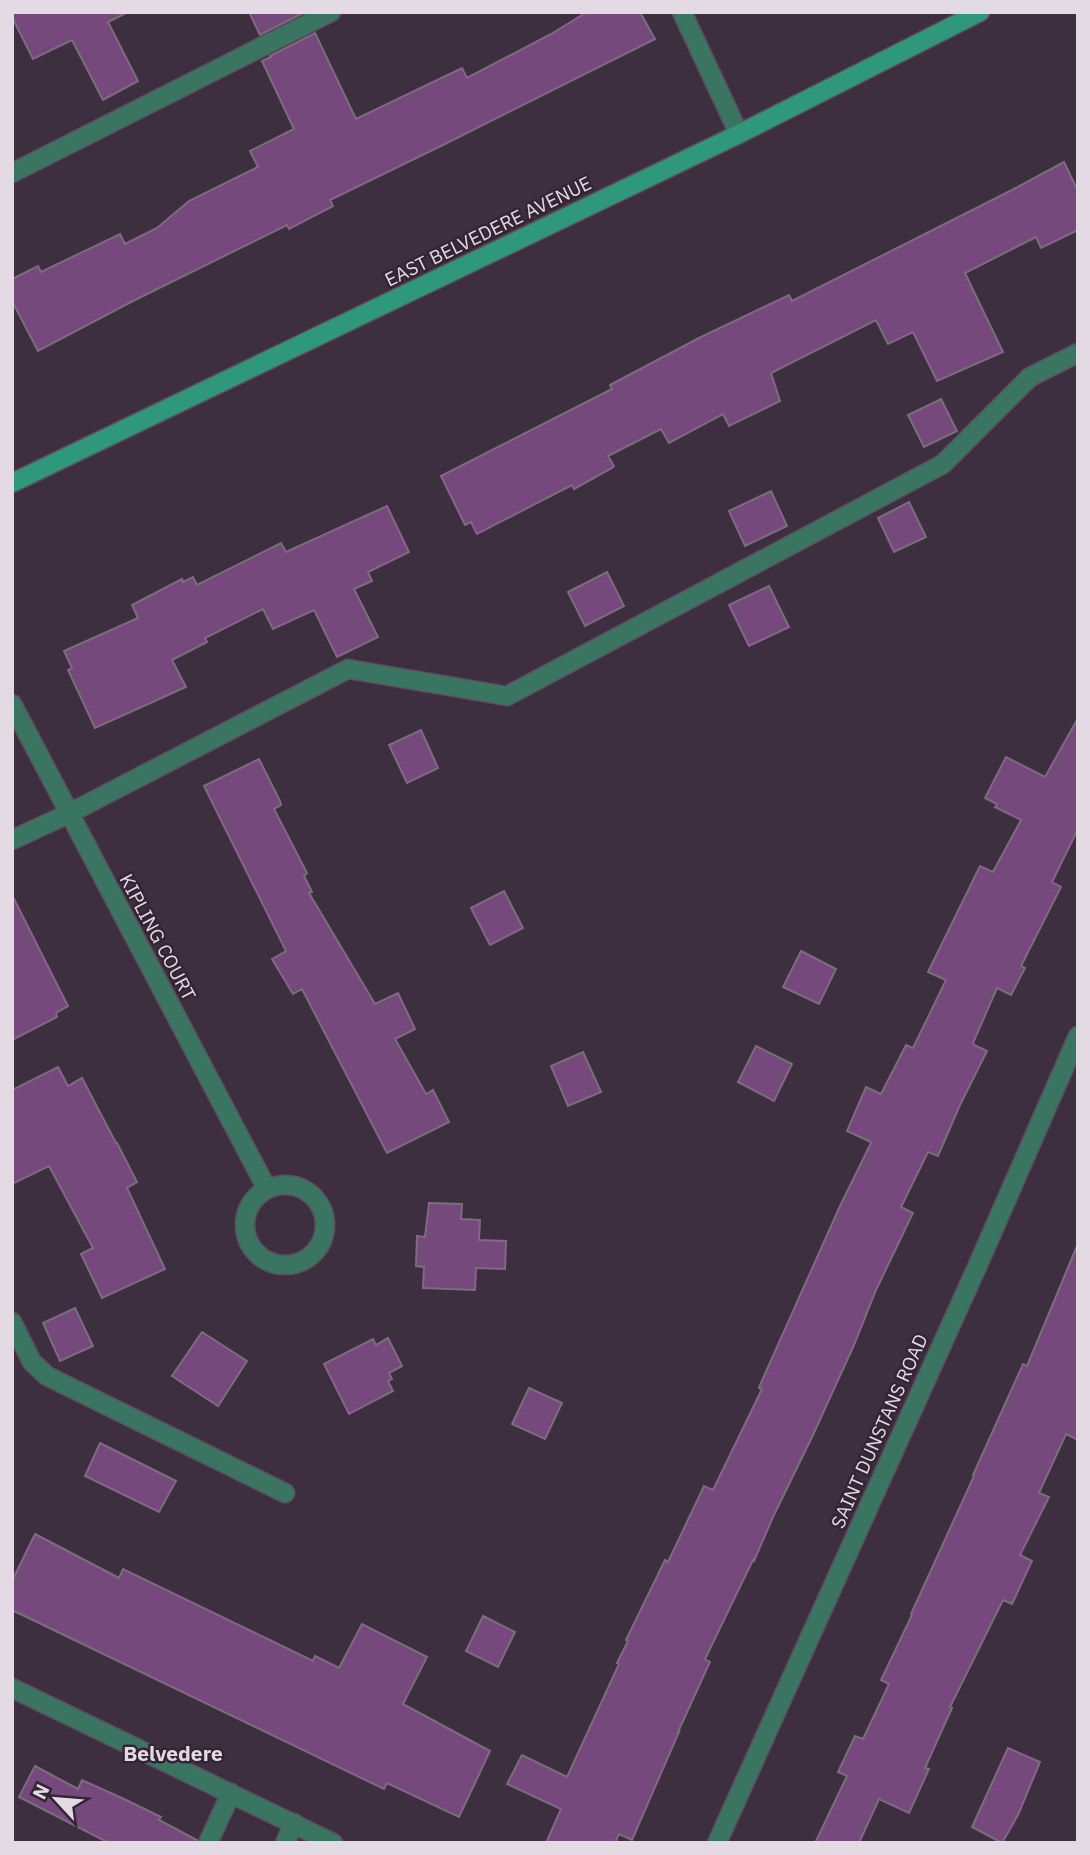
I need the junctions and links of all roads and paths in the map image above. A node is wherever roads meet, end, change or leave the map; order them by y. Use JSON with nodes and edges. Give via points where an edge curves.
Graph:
{"nodes":[{"id":1,"x":331,"y":12,"type":"edge"},
{"id":2,"x":682,"y":12,"type":"edge"},
{"id":3,"x":980,"y":12,"type":"edge"},
{"id":4,"x":739,"y":134,"type":"junction"},
{"id":5,"x":12,"y":173,"type":"edge"},
{"id":6,"x":1078,"y":353,"type":"edge"},
{"id":7,"x":12,"y":483,"type":"edge"},
{"id":8,"x":12,"y":704,"type":"edge"},
{"id":9,"x":70,"y":813,"type":"junction"},
{"id":10,"x":12,"y":840,"type":"edge"},
{"id":11,"x":1078,"y":1036,"type":"edge"},
{"id":12,"x":267,"y":1189,"type":"junction"},
{"id":13,"x":12,"y":1322,"type":"edge"},
{"id":14,"x":285,"y":1493,"type":"dead end"},
{"id":15,"x":12,"y":1688,"type":"edge"},
{"id":16,"x":231,"y":1793,"type":"junction"},
{"id":17,"x":294,"y":1823,"type":"junction"},
{"id":18,"x":208,"y":1843,"type":"edge"},
{"id":19,"x":285,"y":1843,"type":"edge"},
{"id":20,"x":333,"y":1843,"type":"edge"},
{"id":21,"x":717,"y":1843,"type":"edge"}],
"edges":[{"from":1,"to":5,"type":"street"},
{"from":2,"to":4,"type":"street"},
{"from":3,"to":4,"type":"main road","name":"EAST BELVEDERE AVENUE"},
{"from":4,"to":7,"type":"main road","name":"EAST BELVEDERE AVENUE"},
{"from":6,"to":9,"type":"street","via":[[1030,377],[943,464],[508,696],[348,669]]},
{"from":8,"to":9,"type":"street","name":"KIPLING COURT"},
{"from":9,"to":10,"type":"street"},
{"from":9,"to":12,"type":"street","name":"KIPLING COURT"},
{"from":11,"to":21,"type":"street","name":"SAINT DUNSTANS ROAD"},
{"from":12,"to":12,"type":"street","via":[[248,1208],[246,1234],[251,1246],[271,1263],[297,1263],[309,1257],[324,1235],[322,1209],[305,1189],[292,1185]]},
{"from":13,"to":14,"type":"street","via":[[32,1362],[47,1376]]},
{"from":15,"to":16,"type":"street"},
{"from":16,"to":17,"type":"street"},
{"from":16,"to":18,"type":"street"},
{"from":17,"to":19,"type":"street"},
{"from":17,"to":20,"type":"street"}]}
